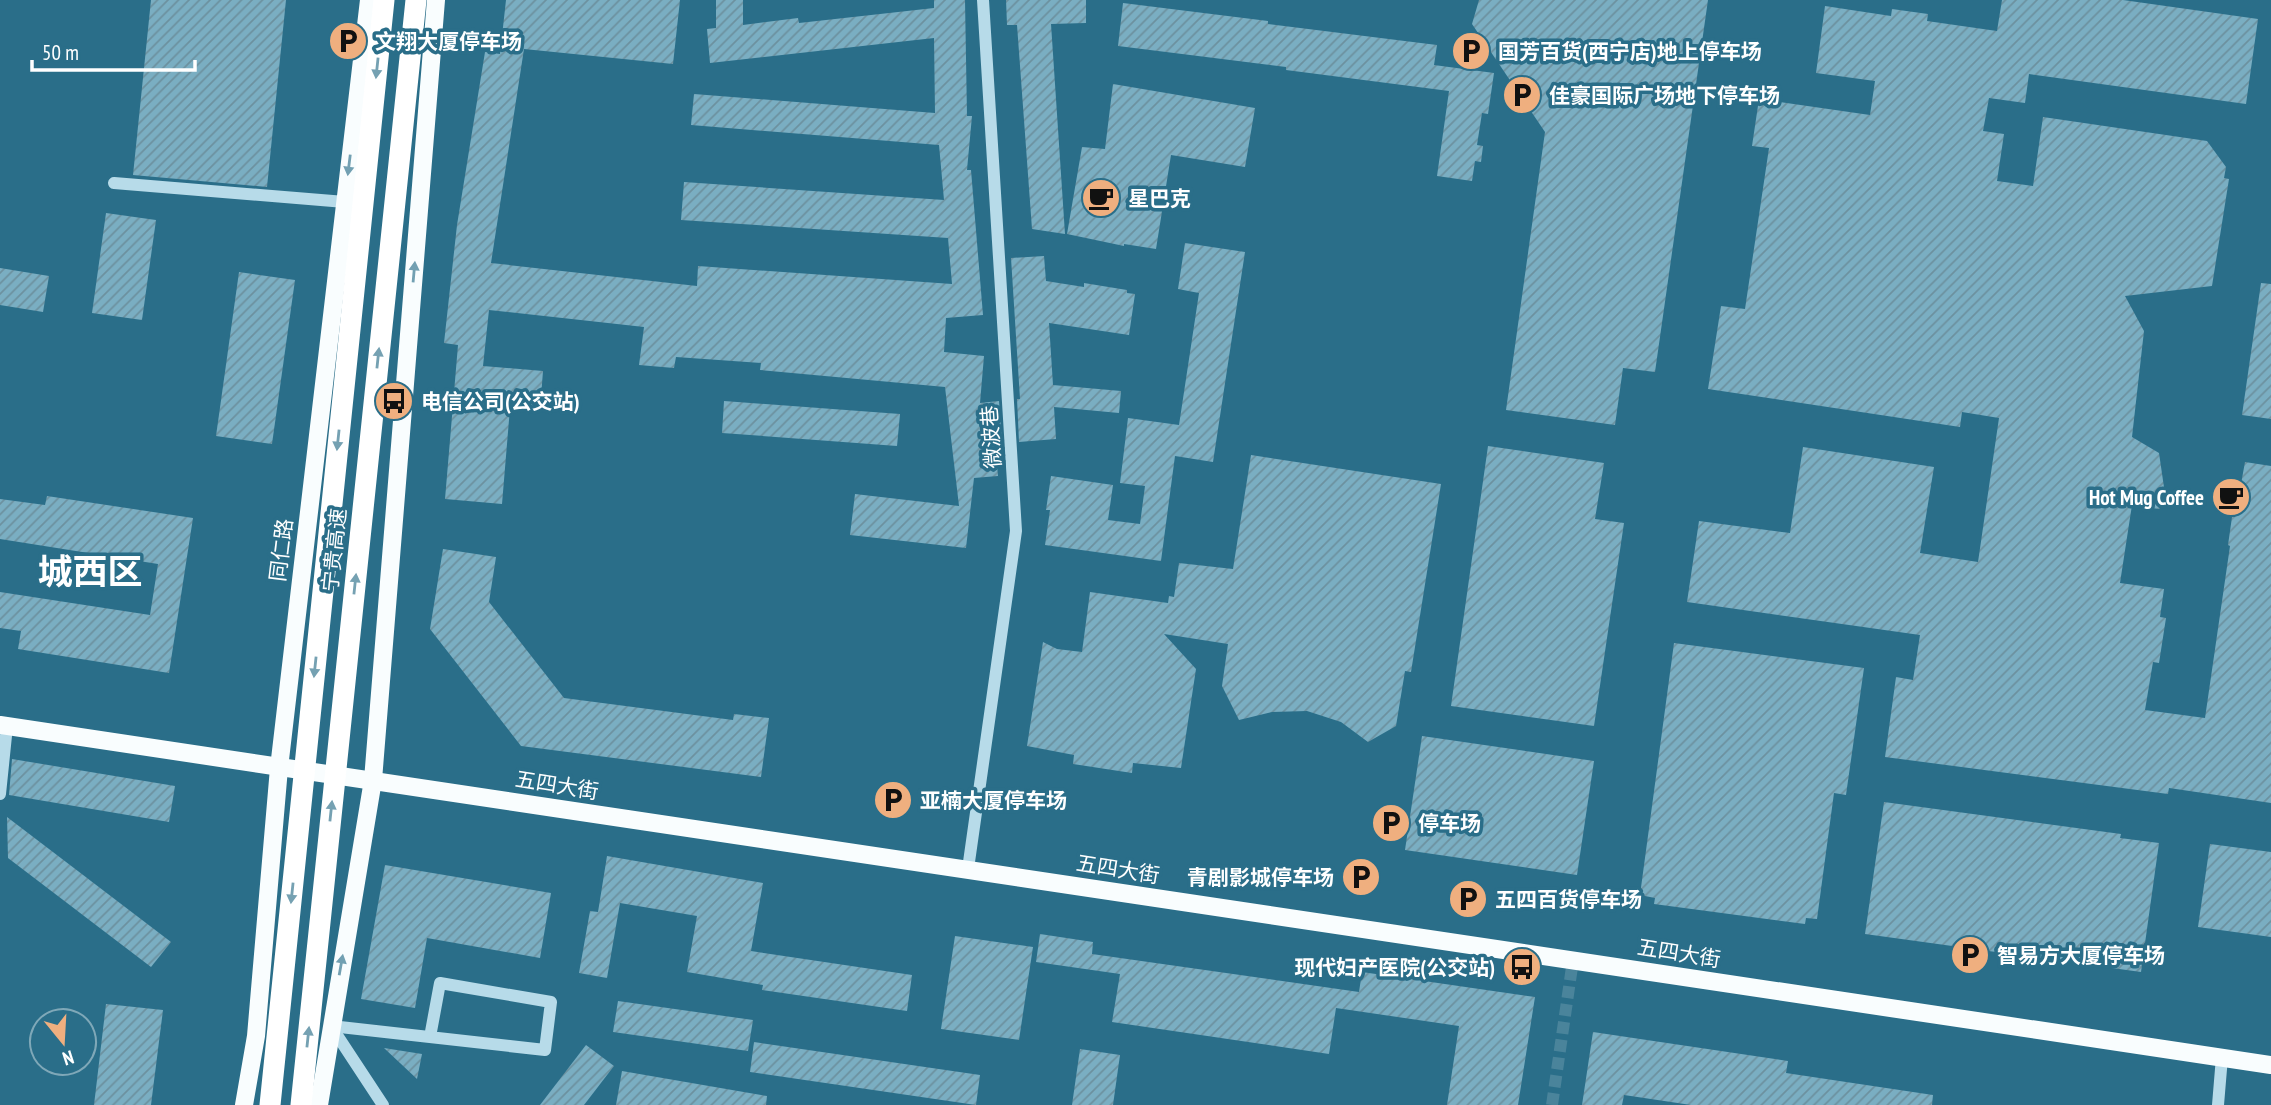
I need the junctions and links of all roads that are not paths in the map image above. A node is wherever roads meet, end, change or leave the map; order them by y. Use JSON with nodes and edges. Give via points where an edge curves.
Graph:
{"nodes":[{"id":1,"x":369,"y":0,"type":"edge"},
{"id":2,"x":384,"y":0,"type":"edge"},
{"id":3,"x":416,"y":0,"type":"edge"},
{"id":4,"x":436,"y":0,"type":"edge"},
{"id":5,"x":983,"y":0,"type":"edge"},
{"id":6,"x":114,"y":183,"type":"dead end"},
{"id":7,"x":345,"y":201,"type":"junction"},
{"id":8,"x":4,"y":726,"type":"edge"},
{"id":9,"x":279,"y":768,"type":"junction"},
{"id":10,"x":373,"y":780,"type":"junction"},
{"id":11,"x":0,"y":794,"type":"edge"},
{"id":12,"x":968,"y":869,"type":"junction"},
{"id":13,"x":331,"y":1026,"type":"junction"},
{"id":14,"x":430,"y":1037,"type":"junction"},
{"id":15,"x":2222,"y":1057,"type":"junction"},
{"id":16,"x":2271,"y":1065,"type":"edge"},
{"id":17,"x":244,"y":1105,"type":"edge"},
{"id":18,"x":270,"y":1105,"type":"edge"},
{"id":19,"x":301,"y":1105,"type":"edge"},
{"id":20,"x":319,"y":1105,"type":"edge"},
{"id":21,"x":383,"y":1105,"type":"edge"},
{"id":22,"x":2218,"y":1105,"type":"edge"}],
"edges":[{"from":1,"to":7,"type":"main road","name":"同仁路","one_way":true},
{"from":2,"to":18,"type":"highway","name":"宁贵高速","one_way":true},
{"from":19,"to":3,"type":"highway","name":"宁贵高速","one_way":true},
{"from":10,"to":4,"type":"main road","one_way":true},
{"from":5,"to":12,"type":"street","name":"微波巷","via":[[1016,531]]},
{"from":6,"to":7,"type":"street"},
{"from":7,"to":9,"type":"main road","name":"同仁路"},
{"from":8,"to":9,"type":"main road","name":"五四大街"},
{"from":8,"to":11,"type":"street"},
{"from":9,"to":10,"type":"main road","name":"五四大街"},
{"from":9,"to":17,"type":"main road","name":"同仁路","via":[[256,1036]]},
{"from":10,"to":12,"type":"main road","name":"五四大街"},
{"from":13,"to":10,"type":"main road","one_way":true},
{"from":12,"to":15,"type":"main road","name":"五四大街"},
{"from":13,"to":14,"type":"street"},
{"from":13,"to":20,"type":"main road"},
{"from":13,"to":21,"type":"street"},
{"from":14,"to":14,"type":"street","via":[[545,1050],[551,1002],[440,983]]},
{"from":15,"to":16,"type":"main road","name":"五四大街"},
{"from":15,"to":22,"type":"street"}]}
